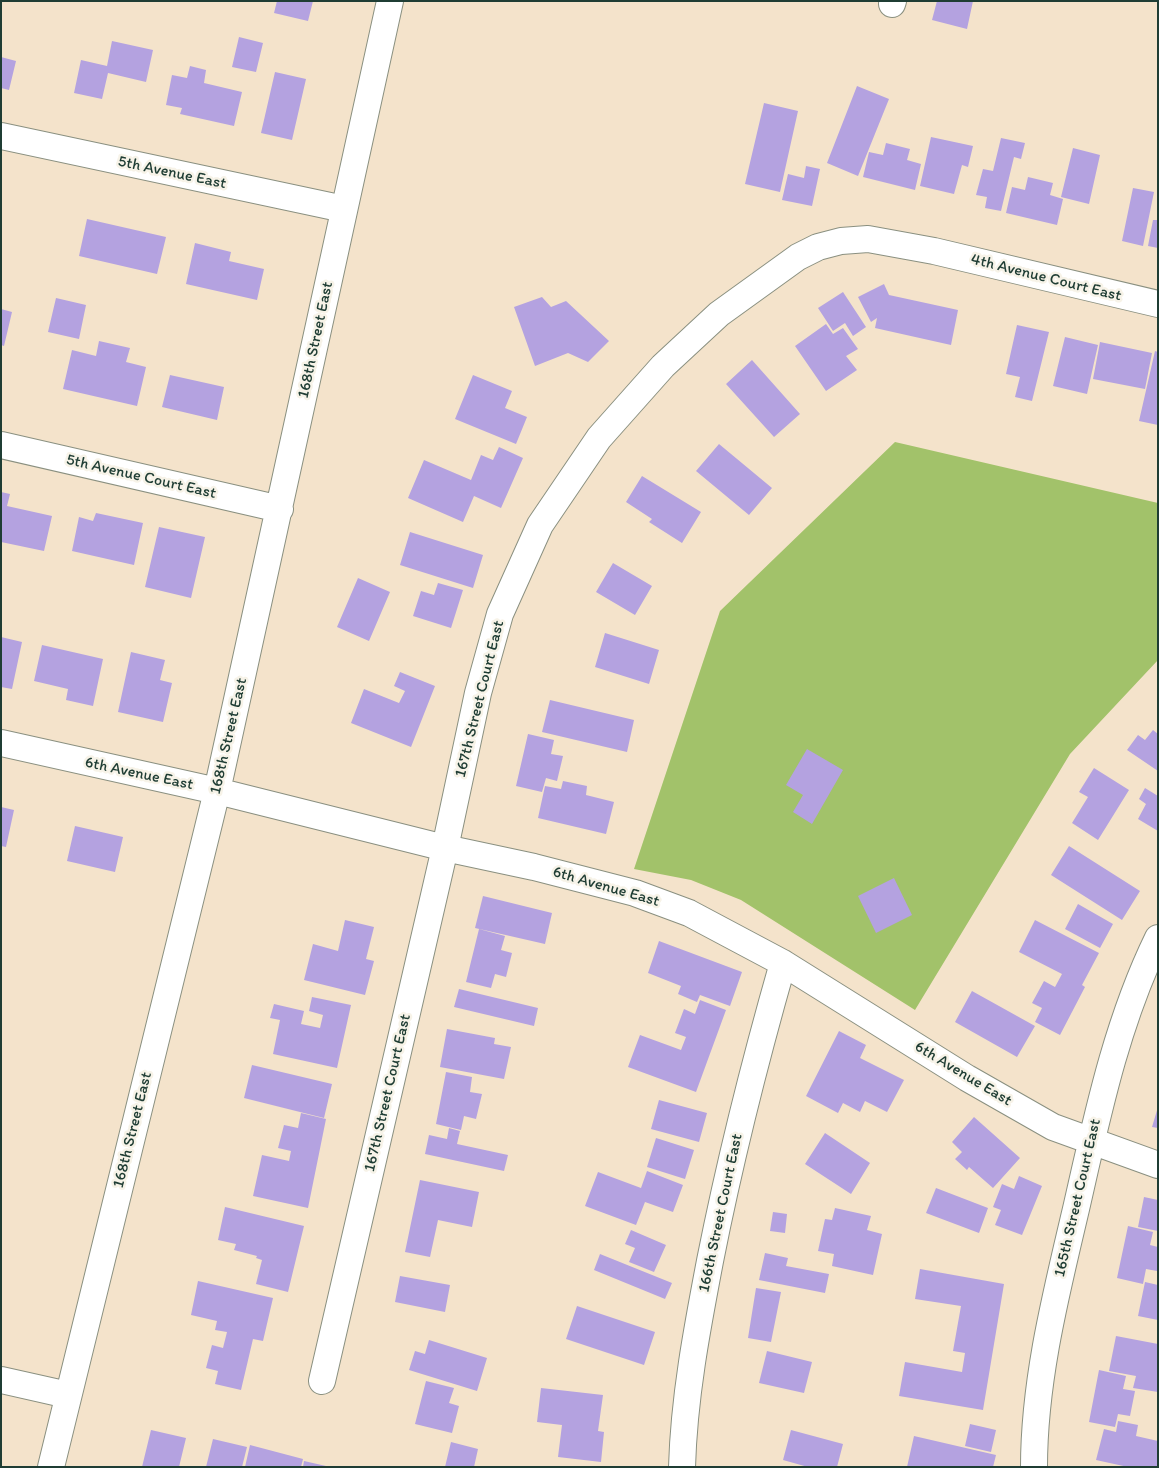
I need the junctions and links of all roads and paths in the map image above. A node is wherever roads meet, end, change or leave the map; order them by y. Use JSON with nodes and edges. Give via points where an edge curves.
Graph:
{"nodes":[{"id":1,"x":390,"y":1,"type":"edge"},
{"id":2,"x":1,"y":136,"type":"edge"},
{"id":3,"x":344,"y":209,"type":"junction"},
{"id":4,"x":934,"y":251,"type":"joint"},
{"id":5,"x":1158,"y":304,"type":"edge"},
{"id":6,"x":1,"y":445,"type":"edge"},
{"id":7,"x":280,"y":509,"type":"junction"},
{"id":8,"x":1,"y":743,"type":"edge"},
{"id":9,"x":217,"y":791,"type":"junction"},
{"id":10,"x":445,"y":848,"type":"junction"},
{"id":11,"x":1158,"y":938,"type":"edge"},
{"id":12,"x":783,"y":963,"type":"junction"},
{"id":13,"x":1091,"y":1142,"type":"junction"},
{"id":14,"x":1158,"y":1166,"type":"edge"},
{"id":15,"x":1,"y":1380,"type":"edge"},
{"id":16,"x":322,"y":1381,"type":"dead end"},
{"id":17,"x":68,"y":1395,"type":"junction"},
{"id":18,"x":51,"y":1467,"type":"edge"},
{"id":19,"x":682,"y":1467,"type":"edge"},
{"id":20,"x":1034,"y":1467,"type":"edge"}],
"edges":[{"from":1,"to":3,"type":"street","name":"168th Street East"},
{"from":2,"to":3,"type":"street","name":"5th Avenue East"},
{"from":3,"to":7,"type":"street","name":"168th Street East"},
{"from":4,"to":5,"type":"street","name":"4th Avenue Court East"},
{"from":4,"to":10,"type":"street","name":"167th Street Court East","via":[[868,239],[840,241],[798,258],[719,314],[663,366],[611,424],[540,524],[500,614],[478,693]]},
{"from":6,"to":7,"type":"street","name":"5th Avenue Court East"},
{"from":7,"to":9,"type":"street","name":"168th Street East"},
{"from":8,"to":9,"type":"street","name":"6th Avenue East"},
{"from":9,"to":10,"type":"street","name":"6th Avenue East"},
{"from":9,"to":17,"type":"street","name":"168th Street East"},
{"from":10,"to":12,"type":"street","name":"6th Avenue East","via":[[635,893],[689,913]]},
{"from":10,"to":16,"type":"street","name":"167th Street Court East"},
{"from":11,"to":13,"type":"street","name":"165th Street Court East","via":[[1117,1042]]},
{"from":12,"to":13,"type":"street","name":"6th Avenue East","via":[[967,1078],[1053,1127]]},
{"from":12,"to":19,"type":"street","name":"166th Street Court East","via":[[728,1171],[683,1417]]},
{"from":13,"to":14,"type":"street","name":"6th Avenue East"},
{"from":13,"to":20,"type":"street","name":"165th Street Court East","via":[[1057,1290],[1038,1394]]},
{"from":15,"to":17,"type":"street"},
{"from":17,"to":18,"type":"street","name":"168th Street East"}]}
